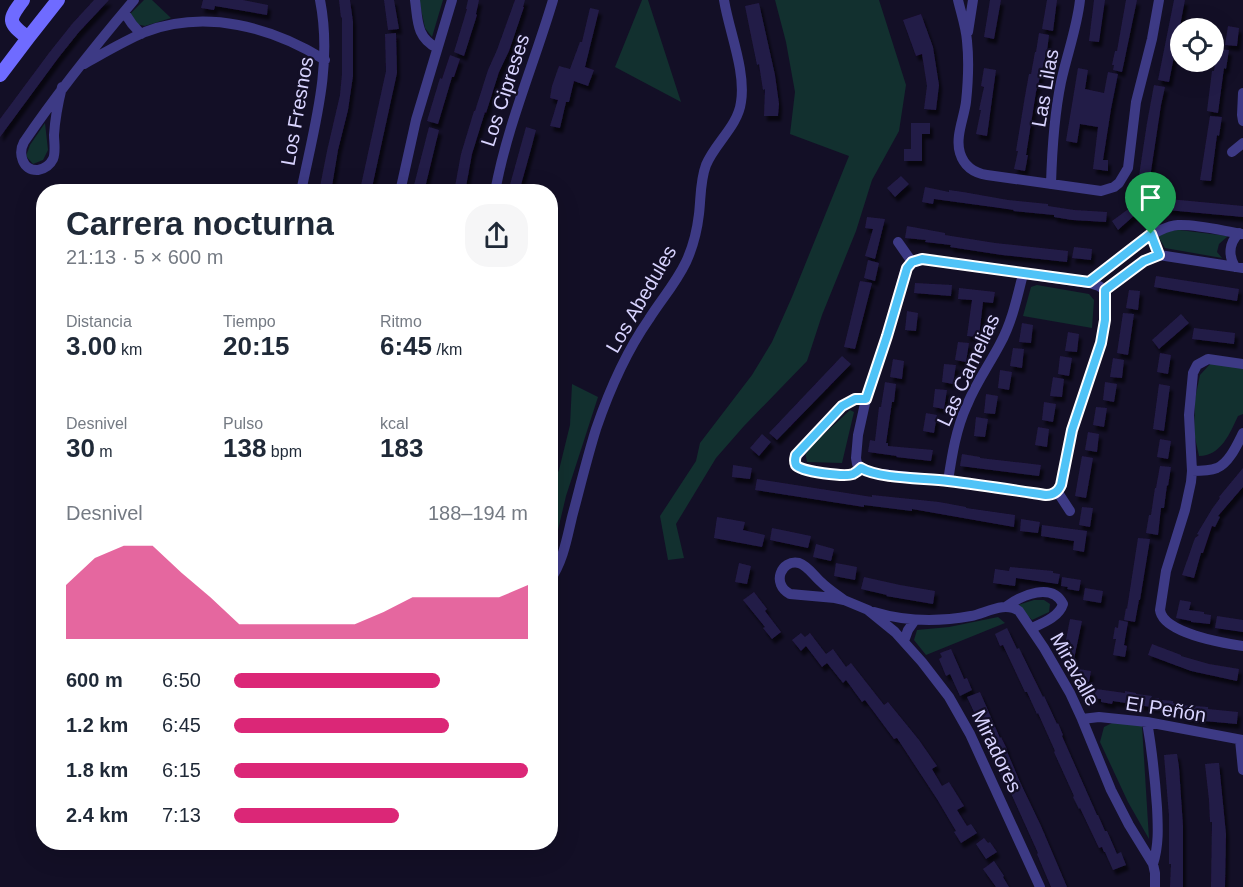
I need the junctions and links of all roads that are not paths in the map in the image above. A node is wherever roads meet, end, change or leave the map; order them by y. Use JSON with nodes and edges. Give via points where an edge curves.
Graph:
{"nodes":[{"id":1,"x":23,"y":0,"type":"edge"},
{"id":2,"x":58,"y":0,"type":"edge"},
{"id":3,"x":134,"y":0,"type":"edge"},
{"id":4,"x":320,"y":0,"type":"edge"},
{"id":5,"x":415,"y":0,"type":"edge"},
{"id":6,"x":452,"y":0,"type":"edge"},
{"id":7,"x":553,"y":0,"type":"edge"},
{"id":8,"x":724,"y":0,"type":"edge"},
{"id":9,"x":958,"y":0,"type":"edge"},
{"id":10,"x":973,"y":0,"type":"edge"},
{"id":11,"x":1080,"y":0,"type":"edge"},
{"id":12,"x":1159,"y":0,"type":"edge"},
{"id":13,"x":124,"y":12,"type":"junction"},
{"id":14,"x":141,"y":34,"type":"junction"},
{"id":15,"x":28,"y":38,"type":"junction"},
{"id":16,"x":967,"y":41,"type":"junction"},
{"id":17,"x":437,"y":48,"type":"junction"},
{"id":18,"x":325,"y":60,"type":"junction"},
{"id":19,"x":77,"y":68,"type":"junction"},
{"id":20,"x":0,"y":75,"type":"edge"},
{"id":21,"x":62,"y":87,"type":"junction"},
{"id":22,"x":1243,"y":93,"type":"edge"},
{"id":23,"x":1243,"y":121,"type":"edge"},
{"id":24,"x":1243,"y":143,"type":"edge"},
{"id":25,"x":1232,"y":152,"type":"dead end"},
{"id":26,"x":303,"y":184,"type":"edge"},
{"id":27,"x":402,"y":184,"type":"edge"},
{"id":28,"x":497,"y":184,"type":"edge"},
{"id":29,"x":1051,"y":184,"type":"junction"},
{"id":30,"x":1241,"y":233,"type":"edge"},
{"id":31,"x":1151,"y":234,"type":"junction"},
{"id":32,"x":898,"y":242,"type":"dead end"},
{"id":33,"x":1159,"y":255,"type":"junction"},
{"id":34,"x":912,"y":262,"type":"junction"},
{"id":35,"x":1239,"y":268,"type":"edge"},
{"id":36,"x":1023,"y":274,"type":"junction"},
{"id":37,"x":1089,"y":282,"type":"junction"},
{"id":38,"x":1105,"y":290,"type":"junction"},
{"id":39,"x":1243,"y":364,"type":"edge"},
{"id":40,"x":866,"y":399,"type":"junction"},
{"id":41,"x":1243,"y":434,"type":"edge"},
{"id":42,"x":861,"y":468,"type":"junction"},
{"id":43,"x":1192,"y":471,"type":"junction"},
{"id":44,"x":948,"y":481,"type":"junction"},
{"id":45,"x":1057,"y":491,"type":"junction"},
{"id":46,"x":1070,"y":511,"type":"dead end"},
{"id":47,"x":558,"y":565,"type":"edge"},
{"id":48,"x":844,"y":600,"type":"junction"},
{"id":49,"x":1007,"y":606,"type":"junction"},
{"id":50,"x":868,"y":610,"type":"junction"},
{"id":51,"x":915,"y":620,"type":"junction"},
{"id":52,"x":1032,"y":628,"type":"junction"},
{"id":53,"x":904,"y":642,"type":"junction"},
{"id":54,"x":1243,"y":646,"type":"edge"},
{"id":55,"x":1082,"y":719,"type":"junction"},
{"id":56,"x":1147,"y":722,"type":"junction"},
{"id":57,"x":1242,"y":740,"type":"edge"},
{"id":58,"x":1243,"y":770,"type":"edge"},
{"id":59,"x":1153,"y":864,"type":"junction"},
{"id":60,"x":1040,"y":887,"type":"edge"},
{"id":61,"x":1155,"y":887,"type":"edge"}],
"edges":[{"from":1,"to":15,"type":"street","via":[[11,19],[15,28]]},
{"from":2,"to":15,"type":"street"},
{"from":3,"to":13,"type":"street"},
{"from":4,"to":18,"type":"street","name":"Los Fresnos"},
{"from":5,"to":17,"type":"street","via":[[420,32]]},
{"from":6,"to":17,"type":"street"},
{"from":7,"to":28,"type":"street","name":"Los Cipreses","via":[[515,113]]},
{"from":8,"to":47,"type":"street","name":"Los Abedules","via":[[740,70],[739,111],[705,169],[698,223],[686,261],[624,361],[605,405]]},
{"from":9,"to":16,"type":"street"},
{"from":10,"to":16,"type":"street"},
{"from":11,"to":29,"type":"street","name":"Las Lilas","via":[[1054,128]]},
{"from":12,"to":29,"type":"street","via":[[1136,102],[1128,168],[1119,183],[1108,189]]},
{"from":13,"to":14,"type":"street"},
{"from":13,"to":19,"type":"street"},
{"from":14,"to":18,"type":"street","via":[[184,23],[238,24],[280,36]]},
{"from":14,"to":19,"type":"street"},
{"from":15,"to":20,"type":"street"},
{"from":16,"to":29,"type":"street","via":[[966,102],[958,141],[963,160],[980,174]]},
{"from":17,"to":27,"type":"street"},
{"from":18,"to":26,"type":"street","name":"Los Fresnos"},
{"from":19,"to":21,"type":"street"},
{"from":21,"to":21,"type":"street","via":[[21,147],[21,157],[31,168],[39,170],[53,158]]},
{"from":22,"to":23,"type":"street"},
{"from":24,"to":25,"type":"street"},
{"from":30,"to":31,"type":"street","via":[[1180,225]]},
{"from":30,"to":35,"type":"street","via":[[1230,249],[1232,262]]},
{"from":31,"to":33,"type":"street"},
{"from":31,"to":37,"type":"street"},
{"from":32,"to":34,"type":"street"},
{"from":33,"to":35,"type":"street"},
{"from":33,"to":38,"type":"street","via":[[1144,261]]},
{"from":34,"to":36,"type":"street","via":[[922,259]]},
{"from":34,"to":40,"type":"street","via":[[905,272]]},
{"from":36,"to":37,"type":"street"},
{"from":36,"to":44,"type":"street","name":"Las Camelias","via":[[1007,329],[960,422]]},
{"from":37,"to":38,"type":"street"},
{"from":38,"to":45,"type":"street","via":[[1101,343]]},
{"from":39,"to":43,"type":"street","via":[[1212,359],[1200,362],[1193,373],[1189,415]]},
{"from":40,"to":42,"type":"street","via":[[855,458]]},
{"from":40,"to":42,"type":"street","via":[[855,399],[842,406],[796,455],[795,461],[804,470],[846,475]]},
{"from":41,"to":43,"type":"street","via":[[1222,465]]},
{"from":42,"to":44,"type":"street"},
{"from":43,"to":54,"type":"street","via":[[1185,510],[1166,571],[1161,617],[1175,628]]},
{"from":44,"to":45,"type":"street","via":[[1046,495]]},
{"from":45,"to":46,"type":"street"},
{"from":48,"to":48,"type":"street","name":"Miradores","via":[[801,564],[787,566],[780,575],[781,586],[790,594]]},
{"from":48,"to":50,"type":"street","name":"Miradores"},
{"from":49,"to":51,"type":"street","via":[[957,618]]},
{"from":49,"to":52,"type":"street","name":"Miravalle","via":[[1016,608]]},
{"from":49,"to":52,"type":"street","via":[[1034,593],[1060,598],[1063,604],[1059,612]]},
{"from":50,"to":51,"type":"street"},
{"from":50,"to":53,"type":"street","name":"Miradores"},
{"from":51,"to":53,"type":"street"},
{"from":52,"to":55,"type":"street","name":"Miravalle"},
{"from":53,"to":60,"type":"street","name":"Miradores","via":[[935,677],[970,734]]},
{"from":55,"to":56,"type":"street","name":"El Peñón"},
{"from":55,"to":59,"type":"street","name":"Miravalle","via":[[1120,808]]},
{"from":56,"to":57,"type":"street","name":"El Peñón"},
{"from":56,"to":59,"type":"street","via":[[1158,826]]},
{"from":57,"to":58,"type":"street"},
{"from":59,"to":61,"type":"street","name":"Miravalle"}]}
